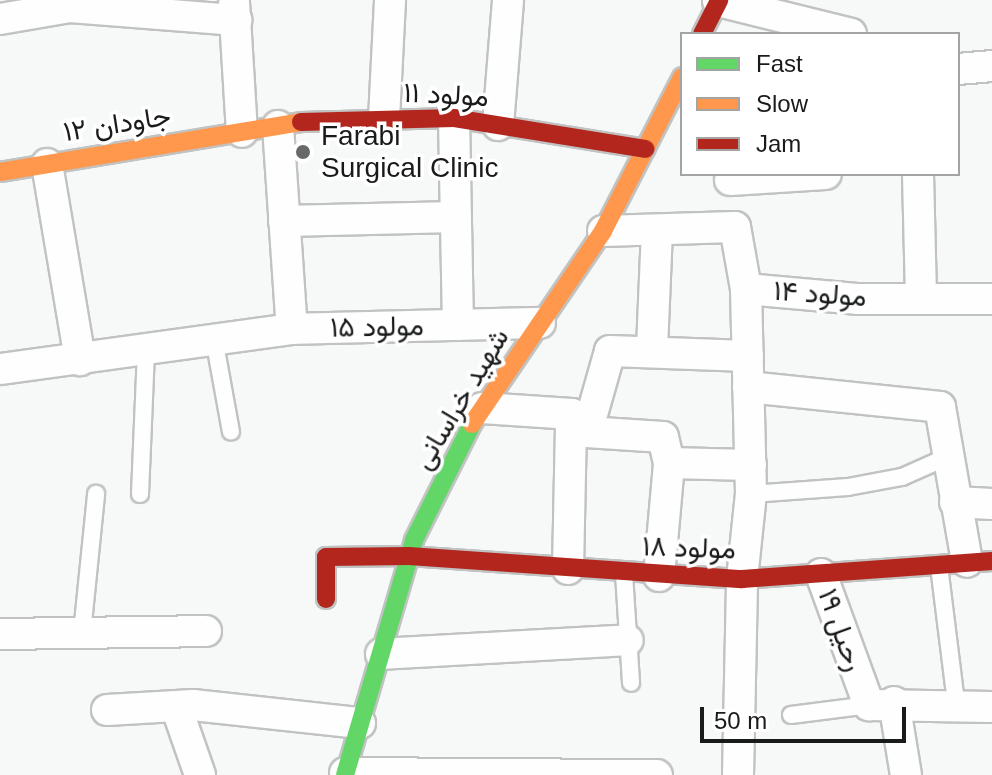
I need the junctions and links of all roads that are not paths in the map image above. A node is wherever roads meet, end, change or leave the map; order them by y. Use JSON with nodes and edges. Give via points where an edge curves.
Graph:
{"nodes":[{"id":1,"x":390,"y":0,"type":"edge"},
{"id":2,"x":508,"y":0,"type":"edge"},
{"id":3,"x":718,"y":1,"type":"edge"},
{"id":4,"x":155,"y":9,"type":"edge"},
{"id":5,"x":235,"y":10,"type":"edge"},
{"id":6,"x":0,"y":19,"type":"edge"},
{"id":7,"x":703,"y":32,"type":"edge"},
{"id":8,"x":843,"y":32,"type":"edge"},
{"id":9,"x":992,"y":66,"type":"edge"},
{"id":10,"x":960,"y":69,"type":"edge"},
{"id":11,"x":680,"y":81,"type":"edge"},
{"id":12,"x":454,"y":118,"type":"junction"},
{"id":13,"x":384,"y":119,"type":"junction"},
{"id":14,"x":498,"y":125,"type":"junction"},
{"id":15,"x":278,"y":126,"type":"junction"},
{"id":16,"x":242,"y":132,"type":"junction"},
{"id":17,"x":646,"y":149,"type":"junction"},
{"id":18,"x":47,"y":164,"type":"junction"},
{"id":19,"x":0,"y":172,"type":"edge"},
{"id":20,"x":762,"y":176,"type":"edge"},
{"id":21,"x":918,"y":176,"type":"edge"},
{"id":22,"x":730,"y":177,"type":"edge"},
{"id":23,"x":456,"y":217,"type":"junction"},
{"id":24,"x":284,"y":221,"type":"junction"},
{"id":25,"x":735,"y":227,"type":"junction"},
{"id":26,"x":657,"y":230,"type":"junction"},
{"id":27,"x":603,"y":231,"type":"junction"},
{"id":28,"x":746,"y":289,"type":"junction"},
{"id":29,"x":921,"y":298,"type":"junction"},
{"id":30,"x":992,"y":299,"type":"edge"},
{"id":31,"x":540,"y":323,"type":"junction"},
{"id":32,"x":458,"y":325,"type":"junction"},
{"id":33,"x":292,"y":329,"type":"junction"},
{"id":34,"x":215,"y":344,"type":"junction"},
{"id":35,"x":652,"y":349,"type":"junction"},
{"id":36,"x":146,"y":353,"type":"junction"},
{"id":37,"x":748,"y":356,"type":"junction"},
{"id":38,"x":80,"y":360,"type":"junction"},
{"id":39,"x":0,"y":369,"type":"edge"},
{"id":40,"x":748,"y":387,"type":"junction"},
{"id":41,"x":482,"y":408,"type":"junction"},
{"id":42,"x":579,"y":431,"type":"junction"},
{"id":43,"x":231,"y":432,"type":"dead end"},
{"id":44,"x":947,"y":457,"type":"junction"},
{"id":45,"x":669,"y":463,"type":"junction"},
{"id":46,"x":751,"y":480,"type":"junction"},
{"id":47,"x":96,"y":494,"type":"dead end"},
{"id":48,"x":140,"y":494,"type":"dead end"},
{"id":49,"x":955,"y":502,"type":"junction"},
{"id":50,"x":992,"y":504,"type":"edge"},
{"id":51,"x":409,"y":556,"type":"junction"},
{"id":52,"x":966,"y":563,"type":"edge"},
{"id":53,"x":568,"y":569,"type":"junction"},
{"id":54,"x":624,"y":574,"type":"junction"},
{"id":55,"x":821,"y":574,"type":"junction"},
{"id":56,"x":659,"y":576,"type":"junction"},
{"id":57,"x":742,"y":579,"type":"junction"},
{"id":58,"x":326,"y":599,"type":"dead end"},
{"id":59,"x":206,"y":631,"type":"dead end"},
{"id":60,"x":82,"y":633,"type":"junction"},
{"id":61,"x":0,"y":634,"type":"edge"},
{"id":62,"x":628,"y":640,"type":"junction"},
{"id":63,"x":381,"y":654,"type":"junction"},
{"id":64,"x":631,"y":683,"type":"dead end"},
{"id":65,"x":882,"y":703,"type":"junction"},
{"id":66,"x":956,"y":703,"type":"junction"},
{"id":67,"x":176,"y":706,"type":"junction"},
{"id":68,"x":992,"y":707,"type":"edge"},
{"id":69,"x":107,"y":710,"type":"dead end"},
{"id":70,"x":791,"y":715,"type":"dead end"},
{"id":71,"x":360,"y":723,"type":"junction"},
{"id":72,"x":345,"y":774,"type":"edge"},
{"id":73,"x":200,"y":775,"type":"edge"},
{"id":74,"x":657,"y":775,"type":"edge"},
{"id":75,"x":738,"y":775,"type":"edge"},
{"id":76,"x":906,"y":775,"type":"edge"}],
"edges":[{"from":1,"to":13,"type":"street"},
{"from":2,"to":14,"type":"street"},
{"from":3,"to":7,"type":"street"},
{"from":3,"to":8,"type":"street"},
{"from":4,"to":5,"type":"street"},
{"from":4,"to":6,"type":"street","via":[[70,7]]},
{"from":5,"to":16,"type":"street"},
{"from":9,"to":10,"type":"street"},
{"from":11,"to":17,"type":"street","name":"شهید خراسانی"},
{"from":12,"to":13,"type":"street","name":"مولود ۱۱"},
{"from":12,"to":14,"type":"street","name":"مولود ۱۱"},
{"from":12,"to":23,"type":"street"},
{"from":13,"to":15,"type":"street","name":"مولود ۱۱"},
{"from":14,"to":17,"type":"street","name":"مولود ۱۱"},
{"from":15,"to":16,"type":"street","name":"مولود ۱۱"},
{"from":15,"to":24,"type":"street"},
{"from":16,"to":18,"type":"street","name":"جاودان ۱۲"},
{"from":17,"to":27,"type":"street","name":"شهید خراسانی"},
{"from":18,"to":19,"type":"street","name":"جاودان ۱۲"},
{"from":18,"to":38,"type":"street"},
{"from":20,"to":22,"type":"street"},
{"from":21,"to":29,"type":"street"},
{"from":22,"to":25,"type":"street","name":"مولود ۱۴"},
{"from":23,"to":24,"type":"street"},
{"from":23,"to":32,"type":"street"},
{"from":24,"to":33,"type":"street"},
{"from":25,"to":26,"type":"street"},
{"from":25,"to":28,"type":"street","name":"مولود ۱۴"},
{"from":26,"to":27,"type":"street"},
{"from":26,"to":35,"type":"street"},
{"from":27,"to":31,"type":"street","name":"شهید خراسانی"},
{"from":28,"to":29,"type":"street","name":"مولود ۱۴"},
{"from":28,"to":37,"type":"street"},
{"from":29,"to":30,"type":"street","name":"مولود ۱۴"},
{"from":31,"to":32,"type":"street","name":"مولود ۱۵"},
{"from":31,"to":41,"type":"street","name":"شهید خراسانی"},
{"from":32,"to":33,"type":"street","name":"مولود ۱۵"},
{"from":33,"to":34,"type":"street","name":"مولود ۱۵"},
{"from":34,"to":36,"type":"street","name":"مولود ۱۵"},
{"from":34,"to":43,"type":"lane"},
{"from":35,"to":37,"type":"street"},
{"from":35,"to":42,"type":"street","via":[[605,354]]},
{"from":36,"to":38,"type":"street","name":"مولود ۱۵"},
{"from":36,"to":48,"type":"lane"},
{"from":37,"to":40,"type":"street"},
{"from":38,"to":39,"type":"street","name":"مولود ۱۵"},
{"from":40,"to":44,"type":"street","via":[[940,407]]},
{"from":40,"to":46,"type":"street"},
{"from":41,"to":42,"type":"street","via":[[572,414]]},
{"from":41,"to":51,"type":"street","name":"شهید خراسانی"},
{"from":42,"to":45,"type":"street","via":[[666,438]]},
{"from":42,"to":53,"type":"street"},
{"from":44,"to":46,"type":"lane","via":[[902,477],[848,487]]},
{"from":44,"to":49,"type":"street"},
{"from":45,"to":46,"type":"street"},
{"from":45,"to":56,"type":"street"},
{"from":46,"to":57,"type":"street"},
{"from":47,"to":60,"type":"lane"},
{"from":49,"to":50,"type":"street"},
{"from":49,"to":52,"type":"street"},
{"from":51,"to":53,"type":"street","name":"مولود ۱۸"},
{"from":51,"to":58,"type":"street","name":"مولود ۱۸","via":[[326,557]]},
{"from":51,"to":63,"type":"street","name":"شهید خراسانی"},
{"from":52,"to":55,"type":"street","name":"مولود ۱۸"},
{"from":52,"to":66,"type":"lane"},
{"from":53,"to":54,"type":"street","name":"مولود ۱۸"},
{"from":54,"to":56,"type":"street","name":"مولود ۱۸"},
{"from":54,"to":62,"type":"lane"},
{"from":55,"to":57,"type":"street","name":"مولود ۱۸"},
{"from":55,"to":65,"type":"street","name":"رحیل ۱۹"},
{"from":56,"to":57,"type":"street","name":"مولود ۱۸"},
{"from":57,"to":75,"type":"street"},
{"from":59,"to":60,"type":"street"},
{"from":60,"to":61,"type":"street"},
{"from":62,"to":63,"type":"street"},
{"from":62,"to":64,"type":"lane"},
{"from":63,"to":71,"type":"street","name":"شهید خراسانی"},
{"from":65,"to":66,"type":"street"},
{"from":65,"to":70,"type":"lane"},
{"from":65,"to":76,"type":"street","name":"رحیل ۱۹"},
{"from":66,"to":68,"type":"street"},
{"from":67,"to":69,"type":"street"},
{"from":67,"to":71,"type":"street"},
{"from":67,"to":73,"type":"street"},
{"from":71,"to":72,"type":"street","name":"شهید خراسانی"},
{"from":72,"to":74,"type":"street"}]}
